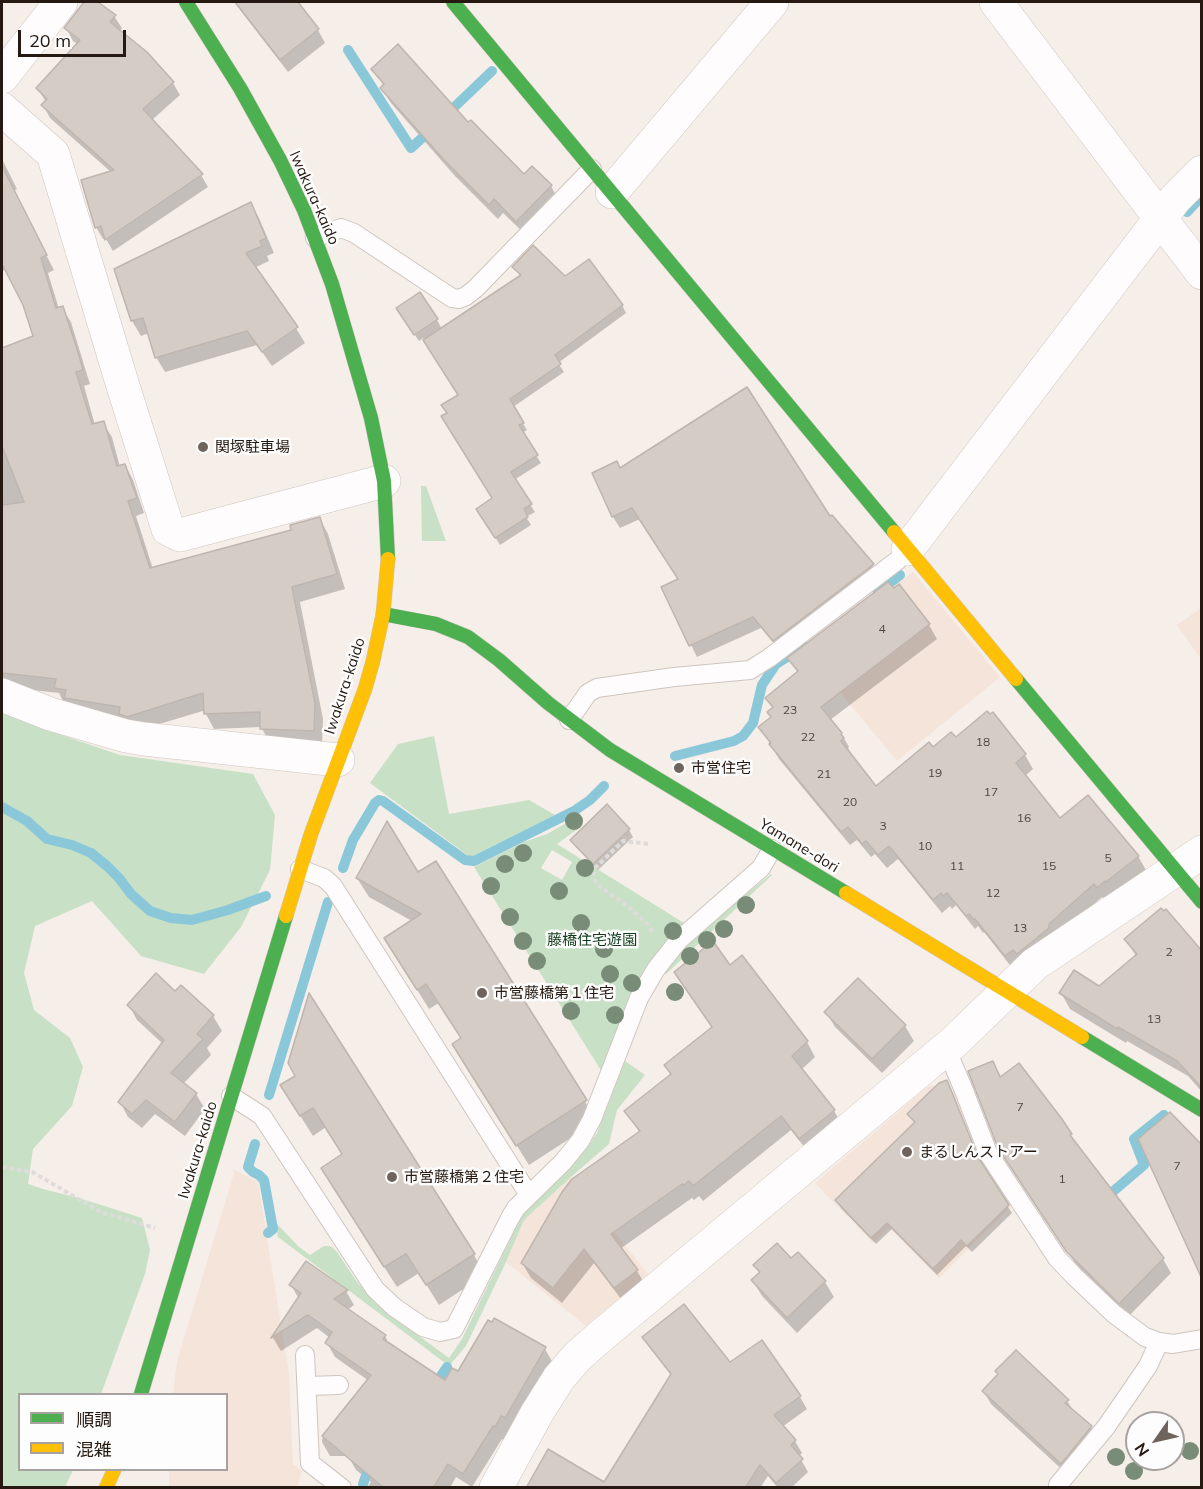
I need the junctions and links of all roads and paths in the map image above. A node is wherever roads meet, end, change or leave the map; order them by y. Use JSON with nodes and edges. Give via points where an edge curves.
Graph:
{"nodes":[{"id":1,"x":61,"y":2,"type":"edge"},
{"id":2,"x":186,"y":2,"type":"edge"},
{"id":3,"x":453,"y":2,"type":"edge"},
{"id":4,"x":772,"y":2,"type":"edge"},
{"id":5,"x":996,"y":2,"type":"edge"},
{"id":6,"x":2,"y":77,"type":"edge"},
{"id":7,"x":2,"y":109,"type":"edge"},
{"id":8,"x":1202,"y":172,"type":"edge"},
{"id":9,"x":602,"y":181,"type":"junction"},
{"id":10,"x":1161,"y":219,"type":"junction"},
{"id":11,"x":315,"y":238,"type":"junction"},
{"id":12,"x":1202,"y":273,"type":"edge"},
{"id":13,"x":384,"y":481,"type":"junction"},
{"id":14,"x":908,"y":549,"type":"junction"},
{"id":15,"x":383,"y":614,"type":"junction"},
{"id":16,"x":2,"y":694,"type":"edge"},
{"id":17,"x":569,"y":720,"type":"junction"},
{"id":18,"x":338,"y":760,"type":"junction"},
{"id":19,"x":648,"y":844,"type":"dead end"},
{"id":20,"x":772,"y":849,"type":"junction"},
{"id":21,"x":1202,"y":852,"type":"edge"},
{"id":22,"x":300,"y":869,"type":"junction"},
{"id":23,"x":1175,"y":870,"type":"junction"},
{"id":24,"x":1202,"y":902,"type":"edge"},
{"id":25,"x":668,"y":954,"type":"junction"},
{"id":26,"x":1006,"y":992,"type":"junction"},
{"id":27,"x":946,"y":1048,"type":"junction"},
{"id":28,"x":231,"y":1096,"type":"junction"},
{"id":29,"x":1202,"y":1110,"type":"edge"},
{"id":30,"x":2,"y":1167,"type":"edge"},
{"id":31,"x":529,"y":1195,"type":"junction"},
{"id":32,"x":157,"y":1228,"type":"dead end"},
{"id":33,"x":1202,"y":1340,"type":"edge"},
{"id":34,"x":1159,"y":1342,"type":"junction"},
{"id":35,"x":305,"y":1355,"type":"dead end"},
{"id":36,"x":339,"y":1385,"type":"dead end"},
{"id":37,"x":307,"y":1386,"type":"junction"},
{"id":38,"x":142,"y":1393,"type":"edge"},
{"id":39,"x":114,"y":1471,"type":"edge"},
{"id":40,"x":1059,"y":1485,"type":"dead end"},
{"id":41,"x":106,"y":1488,"type":"edge"},
{"id":42,"x":342,"y":1488,"type":"edge"},
{"id":43,"x":496,"y":1488,"type":"edge"}],
"edges":[{"from":1,"to":6,"type":"street"},
{"from":2,"to":11,"type":"street","name":"Iwakura-kaido","via":[[276,152]]},
{"from":3,"to":9,"type":"street"},
{"from":4,"to":9,"type":"street"},
{"from":5,"to":10,"type":"street"},
{"from":7,"to":13,"type":"street","via":[[53,154],[168,529],[180,535]]},
{"from":8,"to":10,"type":"street"},
{"from":9,"to":11,"type":"lane","via":[[459,299],[354,233],[341,228]]},
{"from":9,"to":14,"type":"street"},
{"from":10,"to":12,"type":"street"},
{"from":10,"to":14,"type":"street"},
{"from":11,"to":13,"type":"street","name":"Iwakura-kaido","via":[[371,418]]},
{"from":13,"to":15,"type":"street","name":"Iwakura-kaido","via":[[388,556]]},
{"from":14,"to":17,"type":"lane","via":[[750,670],[597,688],[588,693]]},
{"from":14,"to":23,"type":"street"},
{"from":15,"to":17,"type":"street","name":"Yamane-dori","via":[[436,624],[468,638]]},
{"from":15,"to":18,"type":"street","name":"Iwakura-kaido","via":[[365,689]]},
{"from":16,"to":18,"type":"street","via":[[50,714],[126,736]]},
{"from":17,"to":20,"type":"street","name":"Yamane-dori","via":[[610,750]]},
{"from":18,"to":22,"type":"street","name":"Iwakura-kaido"},
{"from":19,"to":25,"type":"path","via":[[623,841],[595,868],[594,877],[596,883],[647,924],[658,945]]},
{"from":20,"to":25,"type":"lane","via":[[761,868],[679,939]]},
{"from":20,"to":26,"type":"street","name":"Yamane-dori"},
{"from":21,"to":23,"type":"street"},
{"from":22,"to":28,"type":"street","name":"Iwakura-kaido"},
{"from":22,"to":31,"type":"lane","via":[[333,886]]},
{"from":23,"to":24,"type":"street"},
{"from":23,"to":26,"type":"street","via":[[1035,964]]},
{"from":25,"to":31,"type":"lane","via":[[639,998],[580,1141]]},
{"from":26,"to":27,"type":"street"},
{"from":26,"to":29,"type":"street","name":"Yamane-dori"},
{"from":27,"to":34,"type":"lane","via":[[988,1153],[1057,1258],[1114,1314]]},
{"from":27,"to":43,"type":"street","via":[[578,1356],[537,1413]]},
{"from":28,"to":31,"type":"lane","via":[[262,1116],[375,1289],[423,1327],[440,1332],[454,1329],[510,1218]]},
{"from":28,"to":38,"type":"street","name":"Iwakura-kaido"},
{"from":30,"to":32,"type":"path","via":[[32,1172],[101,1212]]},
{"from":33,"to":34,"type":"lane"},
{"from":34,"to":40,"type":"lane","via":[[1148,1366],[1106,1427]]},
{"from":35,"to":37,"type":"lane"},
{"from":36,"to":37,"type":"lane"},
{"from":37,"to":42,"type":"lane","via":[[310,1463]]},
{"from":39,"to":41,"type":"street"}]}
